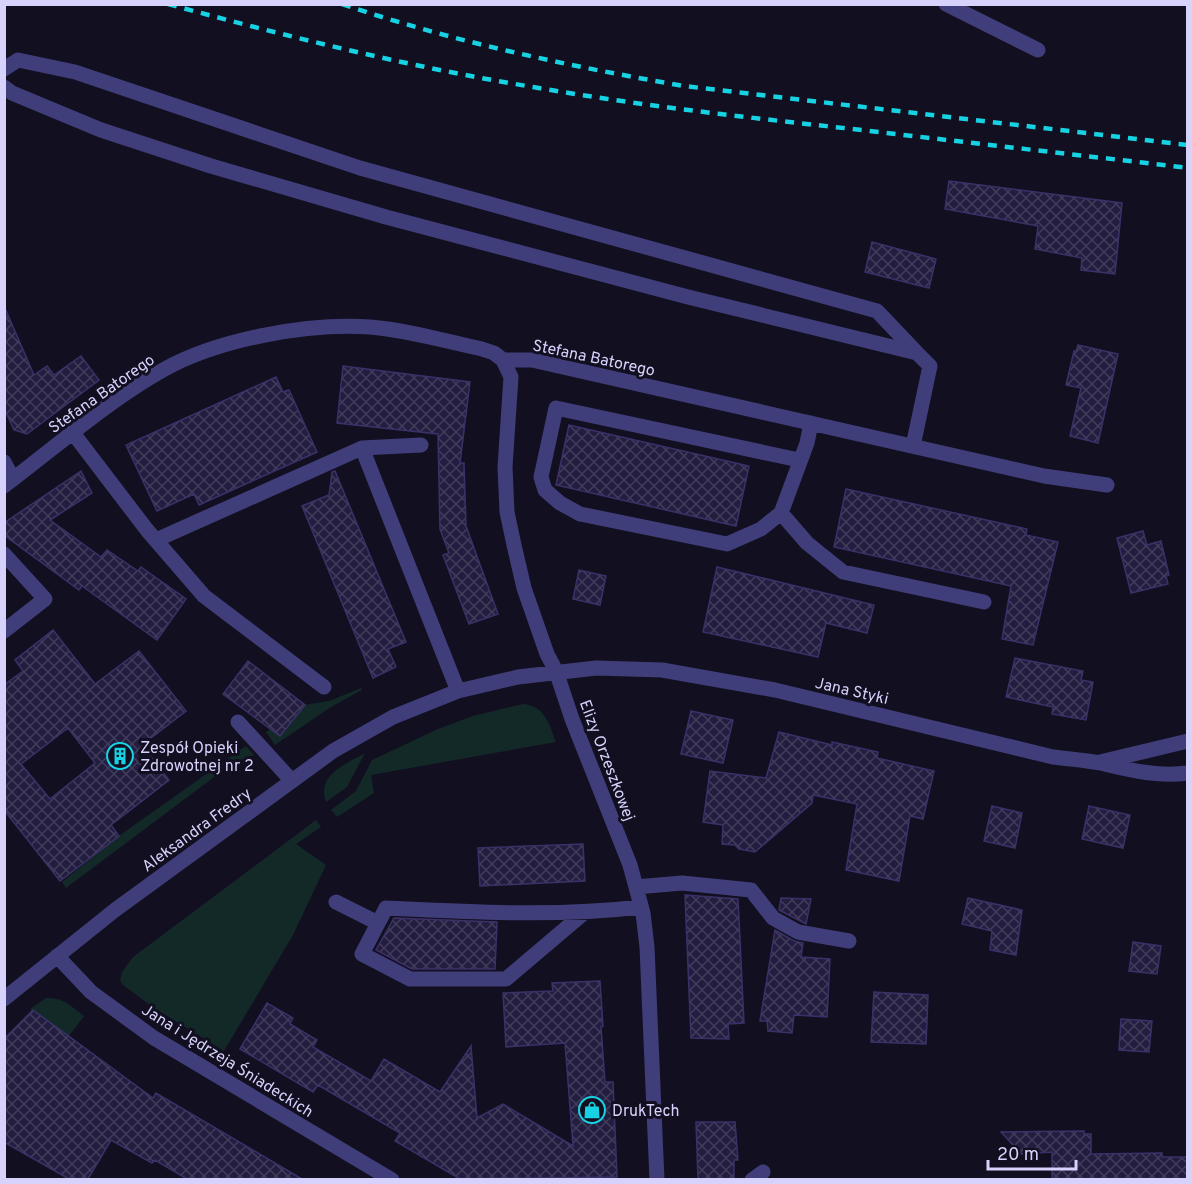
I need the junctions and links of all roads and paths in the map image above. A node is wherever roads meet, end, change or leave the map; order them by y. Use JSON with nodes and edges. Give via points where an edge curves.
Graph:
{"nodes":[{"id":1,"x":946,"y":4,"type":"edge"},
{"id":2,"x":1038,"y":50,"type":"dead end"},
{"id":3,"x":4,"y":69,"type":"edge"},
{"id":4,"x":4,"y":87,"type":"edge"},
{"id":5,"x":917,"y":353,"type":"junction"},
{"id":6,"x":503,"y":360,"type":"junction"},
{"id":7,"x":811,"y":423,"type":"junction"},
{"id":8,"x":73,"y":433,"type":"junction"},
{"id":9,"x":421,"y":445,"type":"dead end"},
{"id":10,"x":913,"y":446,"type":"junction"},
{"id":11,"x":362,"y":448,"type":"junction"},
{"id":12,"x":799,"y":460,"type":"junction"},
{"id":13,"x":4,"y":462,"type":"edge"},
{"id":14,"x":9,"y":483,"type":"edge"},
{"id":15,"x":1107,"y":485,"type":"dead end"},
{"id":16,"x":781,"y":513,"type":"junction"},
{"id":17,"x":156,"y":540,"type":"junction"},
{"id":18,"x":4,"y":554,"type":"edge"},
{"id":19,"x":984,"y":602,"type":"dead end"},
{"id":20,"x":4,"y":631,"type":"edge"},
{"id":21,"x":596,"y":668,"type":"joint"},
{"id":22,"x":556,"y":671,"type":"junction"},
{"id":23,"x":324,"y":687,"type":"dead end"},
{"id":24,"x":458,"y":692,"type":"junction"},
{"id":25,"x":238,"y":722,"type":"dead end"},
{"id":26,"x":1188,"y":741,"type":"edge"},
{"id":27,"x":1097,"y":763,"type":"junction"},
{"id":28,"x":1188,"y":773,"type":"edge"},
{"id":29,"x":292,"y":781,"type":"junction"},
{"id":30,"x":636,"y":887,"type":"junction"},
{"id":31,"x":336,"y":902,"type":"dead end"},
{"id":32,"x":641,"y":907,"type":"junction"},
{"id":33,"x":585,"y":912,"type":"junction"},
{"id":34,"x":378,"y":923,"type":"junction"},
{"id":35,"x":849,"y":940,"type":"dead end"},
{"id":36,"x":57,"y":956,"type":"junction"},
{"id":37,"x":4,"y":999,"type":"edge"},
{"id":38,"x":392,"y":1179,"type":"edge"},
{"id":39,"x":657,"y":1179,"type":"edge"}],
"edges":[{"from":1,"to":2,"type":"street"},
{"from":3,"to":5,"type":"street","via":[[18,60],[75,72],[360,168],[877,311]]},
{"from":4,"to":5,"type":"street","via":[[101,130],[375,214]]},
{"from":5,"to":10,"type":"street","via":[[930,366]]},
{"from":6,"to":7,"type":"street","name":"Stefana Batorego","via":[[532,360]]},
{"from":6,"to":8,"type":"street","name":"Stefana Batorego","via":[[482,349],[372,327],[339,326],[274,334],[194,356],[163,370]]},
{"from":6,"to":22,"type":"street","name":"Elizy Orzeszkowej","via":[[511,377],[505,467],[507,512],[524,588]]},
{"from":7,"to":10,"type":"street","name":"Stefana Batorego"},
{"from":7,"to":12,"type":"street"},
{"from":8,"to":14,"type":"street","name":"Stefana Batorego"},
{"from":8,"to":17,"type":"street"},
{"from":9,"to":11,"type":"street"},
{"from":10,"to":15,"type":"street","name":"Stefana Batorego","via":[[1044,476]]},
{"from":11,"to":17,"type":"street"},
{"from":11,"to":24,"type":"street"},
{"from":12,"to":16,"type":"street"},
{"from":12,"to":16,"type":"street","via":[[556,408],[541,477],[545,490],[580,514],[726,544],[761,529]]},
{"from":13,"to":14,"type":"street"},
{"from":16,"to":19,"type":"street","via":[[807,543],[843,572]]},
{"from":17,"to":23,"type":"street","via":[[204,596]]},
{"from":18,"to":20,"type":"street","via":[[45,598]]},
{"from":21,"to":22,"type":"street","name":"Aleksandra Fredry"},
{"from":21,"to":27,"type":"street","name":"Jana Styki","via":[[652,669],[712,678],[1053,757]]},
{"from":22,"to":24,"type":"street","name":"Aleksandra Fredry"},
{"from":22,"to":30,"type":"street","name":"Elizy Orzeszkowej"},
{"from":24,"to":29,"type":"street","name":"Aleksandra Fredry","via":[[393,717],[333,751]]},
{"from":25,"to":29,"type":"street"},
{"from":26,"to":27,"type":"street","name":"Jana Styki"},
{"from":27,"to":28,"type":"street","name":"Jana Styki","via":[[1139,773]]},
{"from":29,"to":36,"type":"street","name":"Aleksandra Fredry"},
{"from":30,"to":32,"type":"street","name":"Elizy Orzeszkowej"},
{"from":30,"to":35,"type":"street","via":[[682,884],[751,890],[773,918],[798,932]]},
{"from":31,"to":34,"type":"street"},
{"from":32,"to":33,"type":"street"},
{"from":32,"to":39,"type":"street","name":"Elizy Orzeszkowej","via":[[647,947]]},
{"from":33,"to":34,"type":"street","via":[[508,914],[386,908]]},
{"from":33,"to":34,"type":"street","via":[[506,979],[410,979],[362,954]]},
{"from":36,"to":37,"type":"street","name":"Aleksandra Fredry"},
{"from":36,"to":38,"type":"street","name":"Jana i Jędrzeja Śniadeckich","via":[[91,992],[154,1038]]}]}
